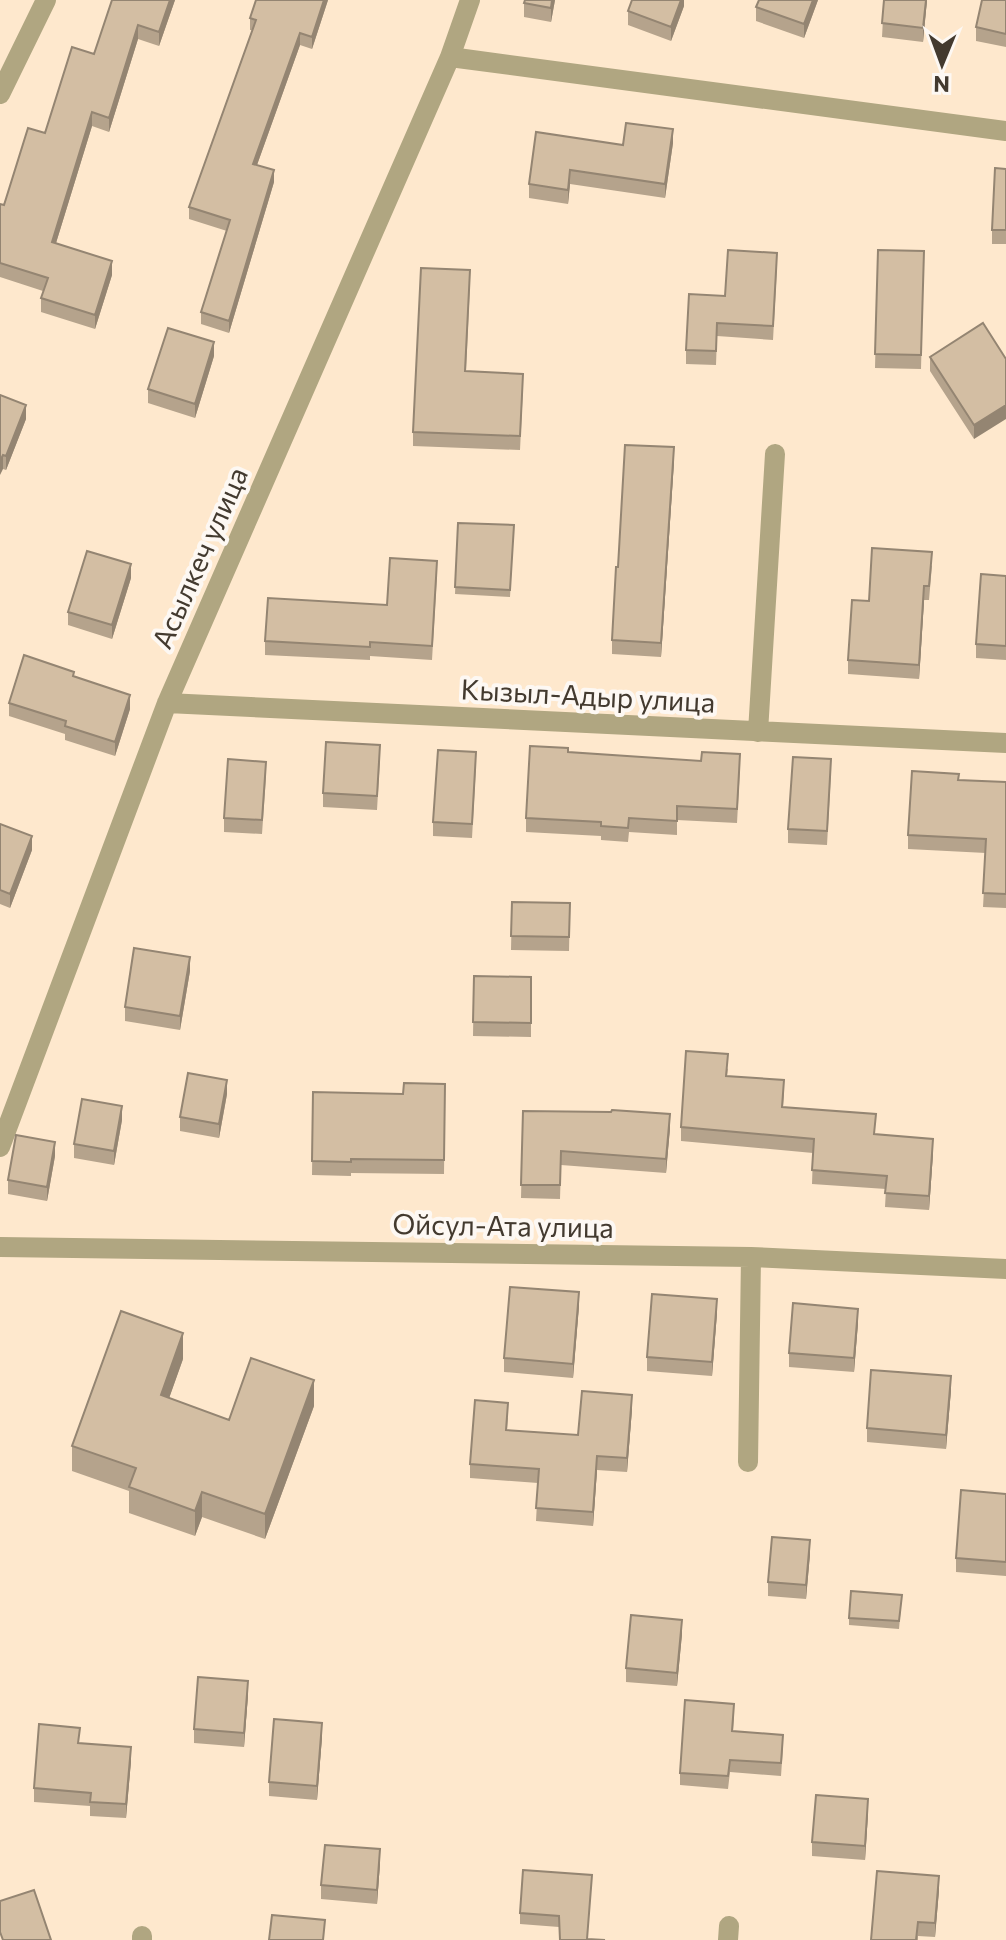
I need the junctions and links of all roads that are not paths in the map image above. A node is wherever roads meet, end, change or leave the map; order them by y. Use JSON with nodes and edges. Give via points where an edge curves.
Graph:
{"nodes":[{"id":1,"x":46,"y":0,"type":"edge"},
{"id":2,"x":470,"y":0,"type":"edge"},
{"id":3,"x":450,"y":57,"type":"junction"},
{"id":4,"x":0,"y":94,"type":"edge"},
{"id":5,"x":1006,"y":131,"type":"edge"},
{"id":6,"x":775,"y":454,"type":"dead end"},
{"id":7,"x":167,"y":703,"type":"junction"},
{"id":8,"x":758,"y":732,"type":"junction"},
{"id":9,"x":1006,"y":743,"type":"edge"},
{"id":10,"x":0,"y":1147,"type":"edge"},
{"id":11,"x":0,"y":1247,"type":"edge"},
{"id":12,"x":751,"y":1257,"type":"junction"},
{"id":13,"x":1006,"y":1269,"type":"edge"},
{"id":14,"x":748,"y":1462,"type":"dead end"}],
"edges":[{"from":1,"to":4,"type":"street"},
{"from":2,"to":3,"type":"street","name":"Асылкеч улица"},
{"from":3,"to":5,"type":"street"},
{"from":3,"to":7,"type":"street","name":"Асылкеч улица"},
{"from":6,"to":8,"type":"street"},
{"from":7,"to":8,"type":"street","name":"Кызыл-Адыр улица"},
{"from":7,"to":10,"type":"street","name":"Асылкеч улица"},
{"from":8,"to":9,"type":"street","name":"Кызыл-Адыр улица"},
{"from":11,"to":12,"type":"street","name":"Ойсул-Ата улица"},
{"from":12,"to":13,"type":"street","name":"Ойсул-Ата улица"},
{"from":12,"to":14,"type":"street"}]}
